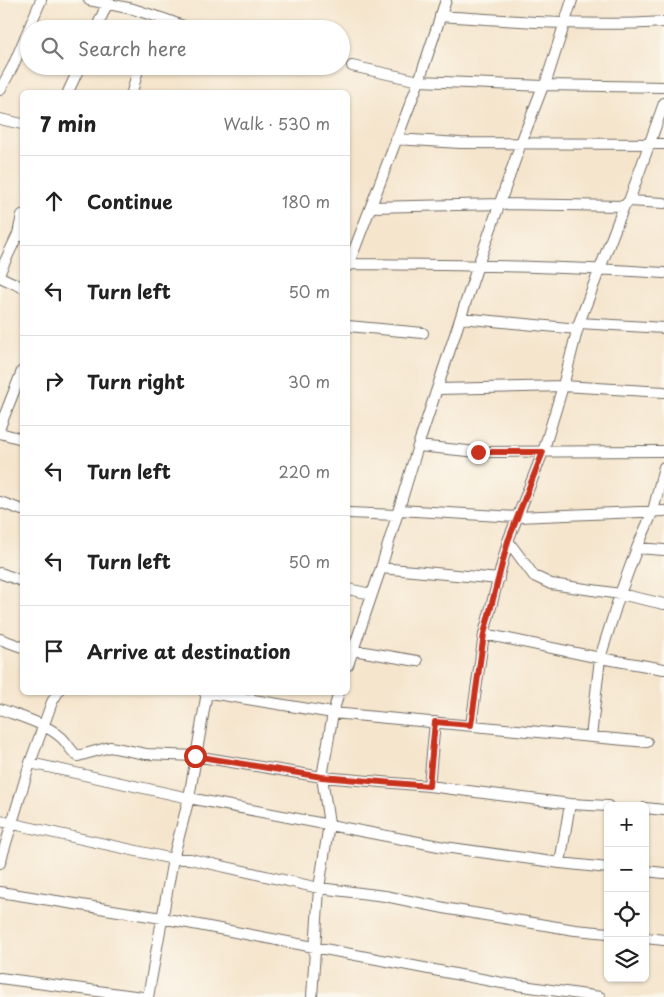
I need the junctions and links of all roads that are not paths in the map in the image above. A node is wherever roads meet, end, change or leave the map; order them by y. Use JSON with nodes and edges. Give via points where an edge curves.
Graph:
{"nodes":[{"id":1,"x":41,"y":0,"type":"edge"},
{"id":2,"x":89,"y":0,"type":"edge"},
{"id":3,"x":446,"y":0,"type":"edge"},
{"id":4,"x":572,"y":0,"type":"edge"},
{"id":5,"x":107,"y":4,"type":"junction"},
{"id":6,"x":440,"y":16,"type":"junction"},
{"id":7,"x":164,"y":19,"type":"edge"},
{"id":8,"x":33,"y":20,"type":"edge"},
{"id":9,"x":100,"y":20,"type":"edge"},
{"id":10,"x":664,"y":22,"type":"edge"},
{"id":11,"x":564,"y":24,"type":"junction"},
{"id":12,"x":20,"y":50,"type":"edge"},
{"id":13,"x":352,"y":66,"type":"dead end"},
{"id":14,"x":76,"y":75,"type":"edge"},
{"id":15,"x":137,"y":75,"type":"edge"},
{"id":16,"x":418,"y":81,"type":"junction"},
{"id":17,"x":544,"y":86,"type":"junction"},
{"id":18,"x":664,"y":87,"type":"edge"},
{"id":19,"x":0,"y":90,"type":"edge"},
{"id":20,"x":69,"y":90,"type":"edge"},
{"id":21,"x":133,"y":90,"type":"edge"},
{"id":22,"x":664,"y":103,"type":"edge"},
{"id":23,"x":0,"y":119,"type":"edge"},
{"id":24,"x":20,"y":124,"type":"edge"},
{"id":25,"x":396,"y":139,"type":"junction"},
{"id":26,"x":521,"y":143,"type":"junction"},
{"id":27,"x":650,"y":144,"type":"junction"},
{"id":28,"x":664,"y":144,"type":"edge"},
{"id":29,"x":627,"y":203,"type":"junction"},
{"id":30,"x":664,"y":203,"type":"edge"},
{"id":31,"x":500,"y":204,"type":"junction"},
{"id":32,"x":371,"y":207,"type":"junction"},
{"id":33,"x":20,"y":235,"type":"edge"},
{"id":34,"x":350,"y":260,"type":"edge"},
{"id":35,"x":350,"y":265,"type":"edge"},
{"id":36,"x":478,"y":265,"type":"junction"},
{"id":37,"x":600,"y":268,"type":"junction"},
{"id":38,"x":0,"y":272,"type":"edge"},
{"id":39,"x":664,"y":272,"type":"edge"},
{"id":40,"x":0,"y":277,"type":"edge"},
{"id":41,"x":20,"y":286,"type":"edge"},
{"id":42,"x":461,"y":318,"type":"junction"},
{"id":43,"x":350,"y":326,"type":"edge"},
{"id":44,"x":579,"y":326,"type":"junction"},
{"id":45,"x":664,"y":328,"type":"edge"},
{"id":46,"x":423,"y":333,"type":"dead end"},
{"id":47,"x":20,"y":376,"type":"edge"},
{"id":48,"x":564,"y":386,"type":"junction"},
{"id":49,"x":438,"y":389,"type":"junction"},
{"id":50,"x":664,"y":392,"type":"edge"},
{"id":51,"x":0,"y":427,"type":"edge"},
{"id":52,"x":0,"y":433,"type":"edge"},
{"id":53,"x":20,"y":438,"type":"edge"},
{"id":54,"x":418,"y":446,"type":"junction"},
{"id":55,"x":664,"y":451,"type":"edge"},
{"id":56,"x":543,"y":452,"type":"junction"},
{"id":57,"x":664,"y":467,"type":"edge"},
{"id":58,"x":0,"y":502,"type":"edge"},
{"id":59,"x":20,"y":509,"type":"edge"},
{"id":60,"x":653,"y":511,"type":"junction"},
{"id":61,"x":664,"y":511,"type":"edge"},
{"id":62,"x":397,"y":512,"type":"junction"},
{"id":63,"x":350,"y":513,"type":"edge"},
{"id":64,"x":517,"y":516,"type":"junction"},
{"id":65,"x":508,"y":541,"type":"junction"},
{"id":66,"x":637,"y":548,"type":"junction"},
{"id":67,"x":664,"y":550,"type":"edge"},
{"id":68,"x":381,"y":568,"type":"junction"},
{"id":69,"x":0,"y":573,"type":"edge"},
{"id":70,"x":500,"y":579,"type":"junction"},
{"id":71,"x":20,"y":580,"type":"edge"},
{"id":72,"x":350,"y":589,"type":"edge"},
{"id":73,"x":371,"y":594,"type":"junction"},
{"id":74,"x":620,"y":594,"type":"junction"},
{"id":75,"x":664,"y":604,"type":"edge"},
{"id":76,"x":484,"y":634,"type":"junction"},
{"id":77,"x":0,"y":639,"type":"edge"},
{"id":78,"x":20,"y":646,"type":"edge"},
{"id":79,"x":350,"y":655,"type":"edge"},
{"id":80,"x":350,"y":658,"type":"edge"},
{"id":81,"x":600,"y":658,"type":"junction"},
{"id":82,"x":417,"y":661,"type":"dead end"},
{"id":83,"x":664,"y":669,"type":"edge"},
{"id":84,"x":57,"y":695,"type":"edge"},
{"id":85,"x":206,"y":695,"type":"edge"},
{"id":86,"x":219,"y":695,"type":"edge"},
{"id":87,"x":338,"y":695,"type":"edge"},
{"id":88,"x":0,"y":710,"type":"edge"},
{"id":89,"x":333,"y":712,"type":"junction"},
{"id":90,"x":435,"y":722,"type":"junction"},
{"id":91,"x":471,"y":725,"type":"junction"},
{"id":92,"x":44,"y":726,"type":"junction"},
{"id":93,"x":592,"y":737,"type":"junction"},
{"id":94,"x":647,"y":742,"type":"dead end"},
{"id":95,"x":195,"y":756,"type":"junction"},
{"id":96,"x":30,"y":763,"type":"junction"},
{"id":97,"x":322,"y":777,"type":"junction"},
{"id":98,"x":429,"y":786,"type":"junction"},
{"id":99,"x":190,"y":798,"type":"junction"},
{"id":100,"x":570,"y":804,"type":"junction"},
{"id":101,"x":604,"y":806,"type":"edge"},
{"id":102,"x":649,"y":808,"type":"edge"},
{"id":103,"x":664,"y":810,"type":"edge"},
{"id":104,"x":0,"y":821,"type":"edge"},
{"id":105,"x":11,"y":823,"type":"junction"},
{"id":106,"x":329,"y":824,"type":"junction"},
{"id":107,"x":172,"y":859,"type":"junction"},
{"id":108,"x":0,"y":863,"type":"edge"},
{"id":109,"x":560,"y":863,"type":"junction"},
{"id":110,"x":604,"y":868,"type":"edge"},
{"id":111,"x":649,"y":871,"type":"edge"},
{"id":112,"x":664,"y":873,"type":"edge"},
{"id":113,"x":319,"y":888,"type":"junction"},
{"id":114,"x":0,"y":892,"type":"edge"},
{"id":115,"x":162,"y":918,"type":"junction"},
{"id":116,"x":604,"y":933,"type":"edge"},
{"id":117,"x":649,"y":938,"type":"edge"},
{"id":118,"x":664,"y":940,"type":"edge"},
{"id":119,"x":314,"y":946,"type":"junction"},
{"id":120,"x":0,"y":978,"type":"edge"},
{"id":121,"x":142,"y":997,"type":"edge"},
{"id":122,"x":148,"y":997,"type":"edge"},
{"id":123,"x":312,"y":997,"type":"edge"},
{"id":124,"x":600,"y":997,"type":"edge"}],
"edges":[{"from":1,"to":8,"type":"street"},
{"from":2,"to":5,"type":"street"},
{"from":3,"to":6,"type":"street"},
{"from":4,"to":11,"type":"street"},
{"from":5,"to":7,"type":"street"},
{"from":5,"to":9,"type":"street"},
{"from":6,"to":11,"type":"street"},
{"from":6,"to":16,"type":"street"},
{"from":10,"to":11,"type":"street"},
{"from":11,"to":17,"type":"street"},
{"from":12,"to":19,"type":"street"},
{"from":13,"to":16,"type":"street"},
{"from":14,"to":20,"type":"street"},
{"from":15,"to":21,"type":"street"},
{"from":16,"to":17,"type":"street"},
{"from":16,"to":25,"type":"street"},
{"from":17,"to":18,"type":"street"},
{"from":17,"to":26,"type":"street"},
{"from":22,"to":27,"type":"street"},
{"from":23,"to":24,"type":"street"},
{"from":25,"to":26,"type":"street"},
{"from":25,"to":32,"type":"street"},
{"from":26,"to":27,"type":"street"},
{"from":26,"to":31,"type":"street"},
{"from":27,"to":28,"type":"street"},
{"from":27,"to":29,"type":"street"},
{"from":29,"to":30,"type":"street"},
{"from":29,"to":31,"type":"street"},
{"from":29,"to":37,"type":"street"},
{"from":31,"to":32,"type":"street"},
{"from":31,"to":36,"type":"street"},
{"from":32,"to":34,"type":"street"},
{"from":33,"to":38,"type":"street"},
{"from":35,"to":36,"type":"street"},
{"from":36,"to":37,"type":"street"},
{"from":36,"to":42,"type":"street"},
{"from":37,"to":39,"type":"street"},
{"from":37,"to":44,"type":"street"},
{"from":40,"to":41,"type":"street"},
{"from":42,"to":44,"type":"street"},
{"from":42,"to":49,"type":"street"},
{"from":43,"to":46,"type":"street"},
{"from":44,"to":45,"type":"street"},
{"from":44,"to":48,"type":"street"},
{"from":47,"to":51,"type":"street"},
{"from":48,"to":49,"type":"street"},
{"from":48,"to":50,"type":"street"},
{"from":48,"to":56,"type":"street"},
{"from":49,"to":54,"type":"street"},
{"from":52,"to":53,"type":"street"},
{"from":54,"to":56,"type":"street","via":[[478,452]]},
{"from":54,"to":62,"type":"street"},
{"from":55,"to":56,"type":"street"},
{"from":56,"to":64,"type":"street"},
{"from":57,"to":60,"type":"street"},
{"from":58,"to":59,"type":"street"},
{"from":60,"to":61,"type":"street"},
{"from":60,"to":64,"type":"street"},
{"from":60,"to":66,"type":"street"},
{"from":62,"to":63,"type":"street"},
{"from":62,"to":64,"type":"street"},
{"from":62,"to":68,"type":"street"},
{"from":64,"to":65,"type":"street"},
{"from":65,"to":70,"type":"street"},
{"from":65,"to":74,"type":"street","via":[[534,576],[551,584]]},
{"from":66,"to":67,"type":"street"},
{"from":66,"to":74,"type":"street"},
{"from":68,"to":70,"type":"street"},
{"from":68,"to":73,"type":"street"},
{"from":69,"to":71,"type":"street"},
{"from":70,"to":76,"type":"street"},
{"from":72,"to":73,"type":"street"},
{"from":73,"to":79,"type":"street"},
{"from":74,"to":75,"type":"street"},
{"from":74,"to":81,"type":"street"},
{"from":76,"to":81,"type":"street"},
{"from":76,"to":91,"type":"street"},
{"from":77,"to":78,"type":"street"},
{"from":80,"to":82,"type":"street"},
{"from":81,"to":83,"type":"street"},
{"from":81,"to":93,"type":"street"},
{"from":84,"to":92,"type":"street"},
{"from":85,"to":95,"type":"street"},
{"from":86,"to":89,"type":"street"},
{"from":87,"to":89,"type":"street"},
{"from":88,"to":92,"type":"street"},
{"from":89,"to":90,"type":"street"},
{"from":89,"to":97,"type":"street"},
{"from":90,"to":91,"type":"street"},
{"from":90,"to":98,"type":"street"},
{"from":91,"to":93,"type":"street"},
{"from":92,"to":95,"type":"street","via":[[64,739],[78,756],[110,748],[146,754]]},
{"from":92,"to":96,"type":"street"},
{"from":93,"to":94,"type":"street"},
{"from":95,"to":97,"type":"street"},
{"from":95,"to":99,"type":"street"},
{"from":96,"to":99,"type":"street"},
{"from":96,"to":105,"type":"street"},
{"from":97,"to":98,"type":"street"},
{"from":97,"to":106,"type":"street"},
{"from":98,"to":100,"type":"street"},
{"from":99,"to":106,"type":"street"},
{"from":99,"to":107,"type":"street"},
{"from":100,"to":101,"type":"street"},
{"from":100,"to":109,"type":"street"},
{"from":102,"to":103,"type":"street"},
{"from":104,"to":105,"type":"street"},
{"from":105,"to":107,"type":"street"},
{"from":105,"to":108,"type":"street"},
{"from":106,"to":109,"type":"street","via":[[444,847]]},
{"from":106,"to":113,"type":"street"},
{"from":107,"to":113,"type":"street","via":[[190,860]]},
{"from":107,"to":115,"type":"street"},
{"from":109,"to":110,"type":"street"},
{"from":111,"to":112,"type":"street"},
{"from":113,"to":116,"type":"street"},
{"from":113,"to":119,"type":"street"},
{"from":114,"to":115,"type":"street"},
{"from":115,"to":119,"type":"street"},
{"from":115,"to":122,"type":"street"},
{"from":117,"to":118,"type":"street"},
{"from":119,"to":123,"type":"street"},
{"from":119,"to":124,"type":"street"},
{"from":120,"to":121,"type":"street"}]}
